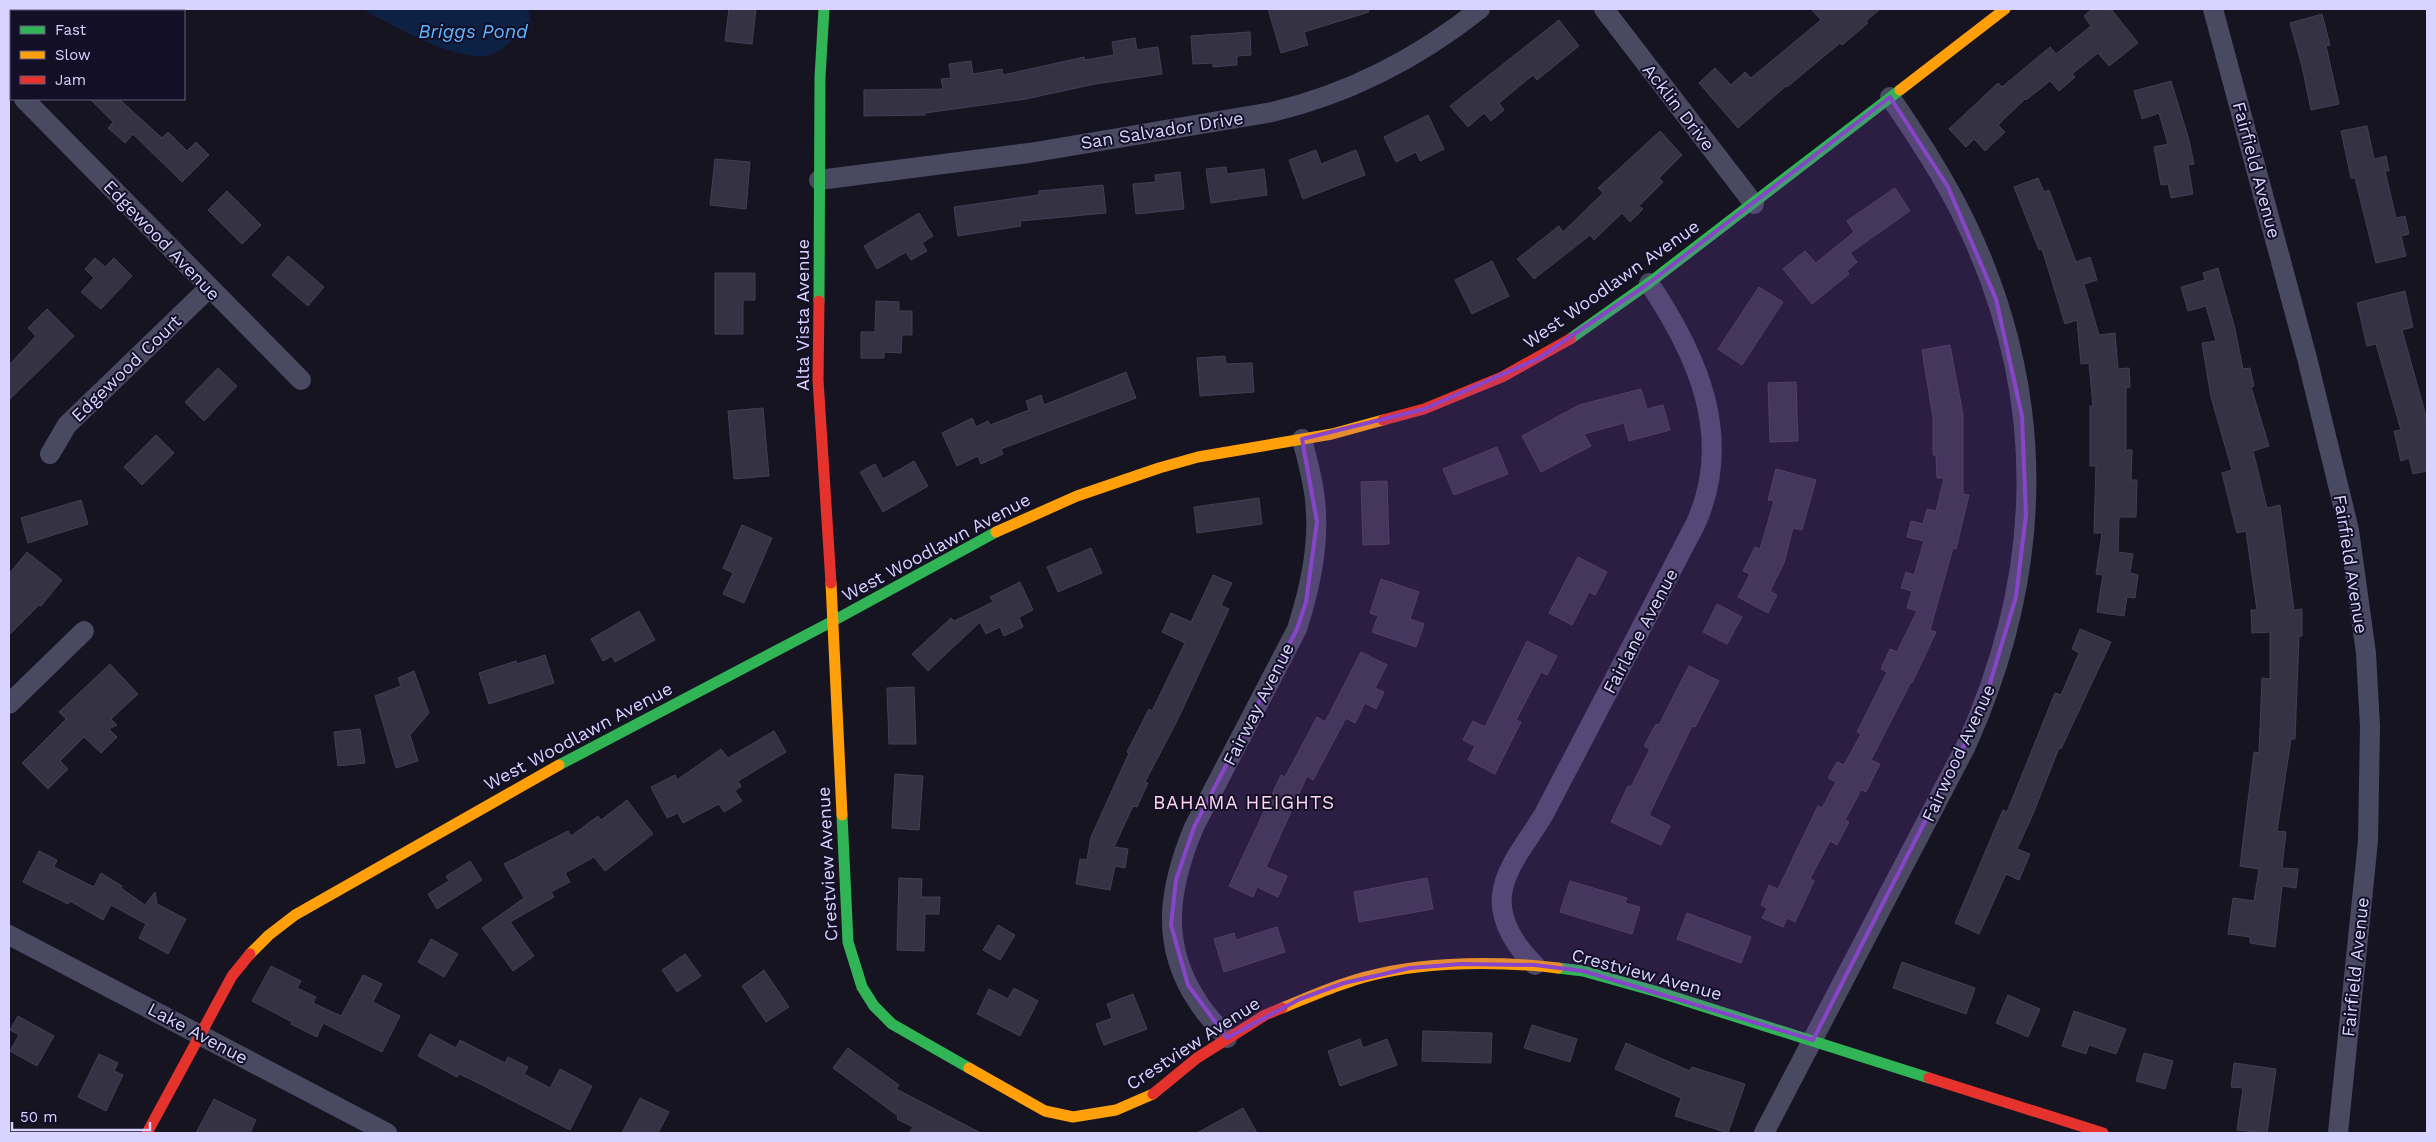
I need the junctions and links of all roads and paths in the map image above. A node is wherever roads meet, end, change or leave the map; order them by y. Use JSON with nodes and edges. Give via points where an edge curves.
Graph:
{"nodes":[{"id":1,"x":824,"y":9,"type":"edge"},
{"id":2,"x":1480,"y":9,"type":"edge"},
{"id":3,"x":1604,"y":9,"type":"edge"},
{"id":4,"x":2005,"y":9,"type":"edge"},
{"id":5,"x":2213,"y":9,"type":"edge"},
{"id":6,"x":1890,"y":97,"type":"junction"},
{"id":7,"x":25,"y":100,"type":"edge"},
{"id":8,"x":819,"y":180,"type":"junction"},
{"id":9,"x":1754,"y":204,"type":"junction"},
{"id":10,"x":1649,"y":283,"type":"junction"},
{"id":11,"x":209,"y":288,"type":"junction"},
{"id":12,"x":301,"y":380,"type":"dead end"},
{"id":13,"x":1302,"y":440,"type":"junction"},
{"id":14,"x":50,"y":454,"type":"dead end"},
{"id":15,"x":833,"y":621,"type":"junction"},
{"id":16,"x":84,"y":631,"type":"dead end"},
{"id":17,"x":9,"y":704,"type":"edge"},
{"id":18,"x":9,"y":935,"type":"edge"},
{"id":19,"x":1535,"y":965,"type":"junction"},
{"id":20,"x":200,"y":1034,"type":"junction"},
{"id":21,"x":1226,"y":1038,"type":"junction"},
{"id":22,"x":1812,"y":1040,"type":"junction"},
{"id":23,"x":147,"y":1133,"type":"edge"},
{"id":24,"x":386,"y":1133,"type":"edge"},
{"id":25,"x":1764,"y":1133,"type":"edge"},
{"id":26,"x":2104,"y":1133,"type":"edge"},
{"id":27,"x":2338,"y":1133,"type":"edge"}],
"edges":[{"from":1,"to":8,"type":"street","name":"Alta Vista Avenue"},
{"from":2,"to":8,"type":"street","name":"San Salvador Drive","via":[[1394,66],[1309,103],[1029,153]]},
{"from":3,"to":9,"type":"street","name":"Acklin Drive"},
{"from":4,"to":6,"type":"street","name":"West Woodlawn Avenue"},
{"from":5,"to":27,"type":"street","name":"Fairfield Avenue","via":[[2307,358],[2349,530],[2366,653],[2370,727],[2368,840]]},
{"from":6,"to":9,"type":"street","name":"West Woodlawn Avenue"},
{"from":6,"to":22,"type":"street","name":"Fairwood Avenue","via":[[1948,187],[1983,260],[1996,299],[2022,416],[2026,515],[2014,606],[1982,710]]},
{"from":7,"to":11,"type":"street","name":"Edgewood Avenue"},
{"from":8,"to":15,"type":"street","name":"Alta Vista Avenue","via":[[818,380]]},
{"from":9,"to":10,"type":"street","name":"West Woodlawn Avenue"},
{"from":10,"to":13,"type":"street","name":"West Woodlawn Avenue","via":[[1575,336],[1486,384],[1424,410]]},
{"from":10,"to":19,"type":"street","name":"Fairlane Avenue","via":[[1671,315],[1691,357],[1710,416],[1714,443],[1710,484],[1696,523],[1542,817],[1507,876],[1502,896],[1506,920],[1515,941]]},
{"from":11,"to":12,"type":"street","name":"Edgewood Avenue"},
{"from":11,"to":14,"type":"street","name":"Edgewood Court","via":[[67,425]]},
{"from":13,"to":15,"type":"street","name":"West Woodlawn Avenue","via":[[1198,457],[1077,496],[983,538]]},
{"from":13,"to":21,"type":"street","name":"Fairway Avenue","via":[[1317,522],[1306,602],[1297,629],[1194,827],[1183,853],[1172,904],[1171,925],[1180,966],[1198,1003]]},
{"from":15,"to":20,"type":"street","name":"West Woodlawn Avenue","via":[[537,777],[295,915],[245,958]]},
{"from":15,"to":21,"type":"street","name":"Crestview Avenue","via":[[848,942],[855,975],[870,1003],[892,1024],[1032,1105],[1073,1117],[1097,1114],[1137,1102],[1156,1092]]},
{"from":16,"to":17,"type":"street"},
{"from":18,"to":20,"type":"street","name":"Lake Avenue"},
{"from":19,"to":21,"type":"street","name":"Crestview Avenue","via":[[1461,964],[1377,974],[1300,999]]},
{"from":19,"to":22,"type":"street","name":"Crestview Avenue","via":[[1583,971]]},
{"from":20,"to":23,"type":"street","name":"West Woodlawn Avenue"},
{"from":20,"to":24,"type":"street","name":"Lake Avenue"},
{"from":22,"to":25,"type":"street","name":"Fairwood Avenue"},
{"from":22,"to":26,"type":"street","name":"Crestview Avenue"}]}
